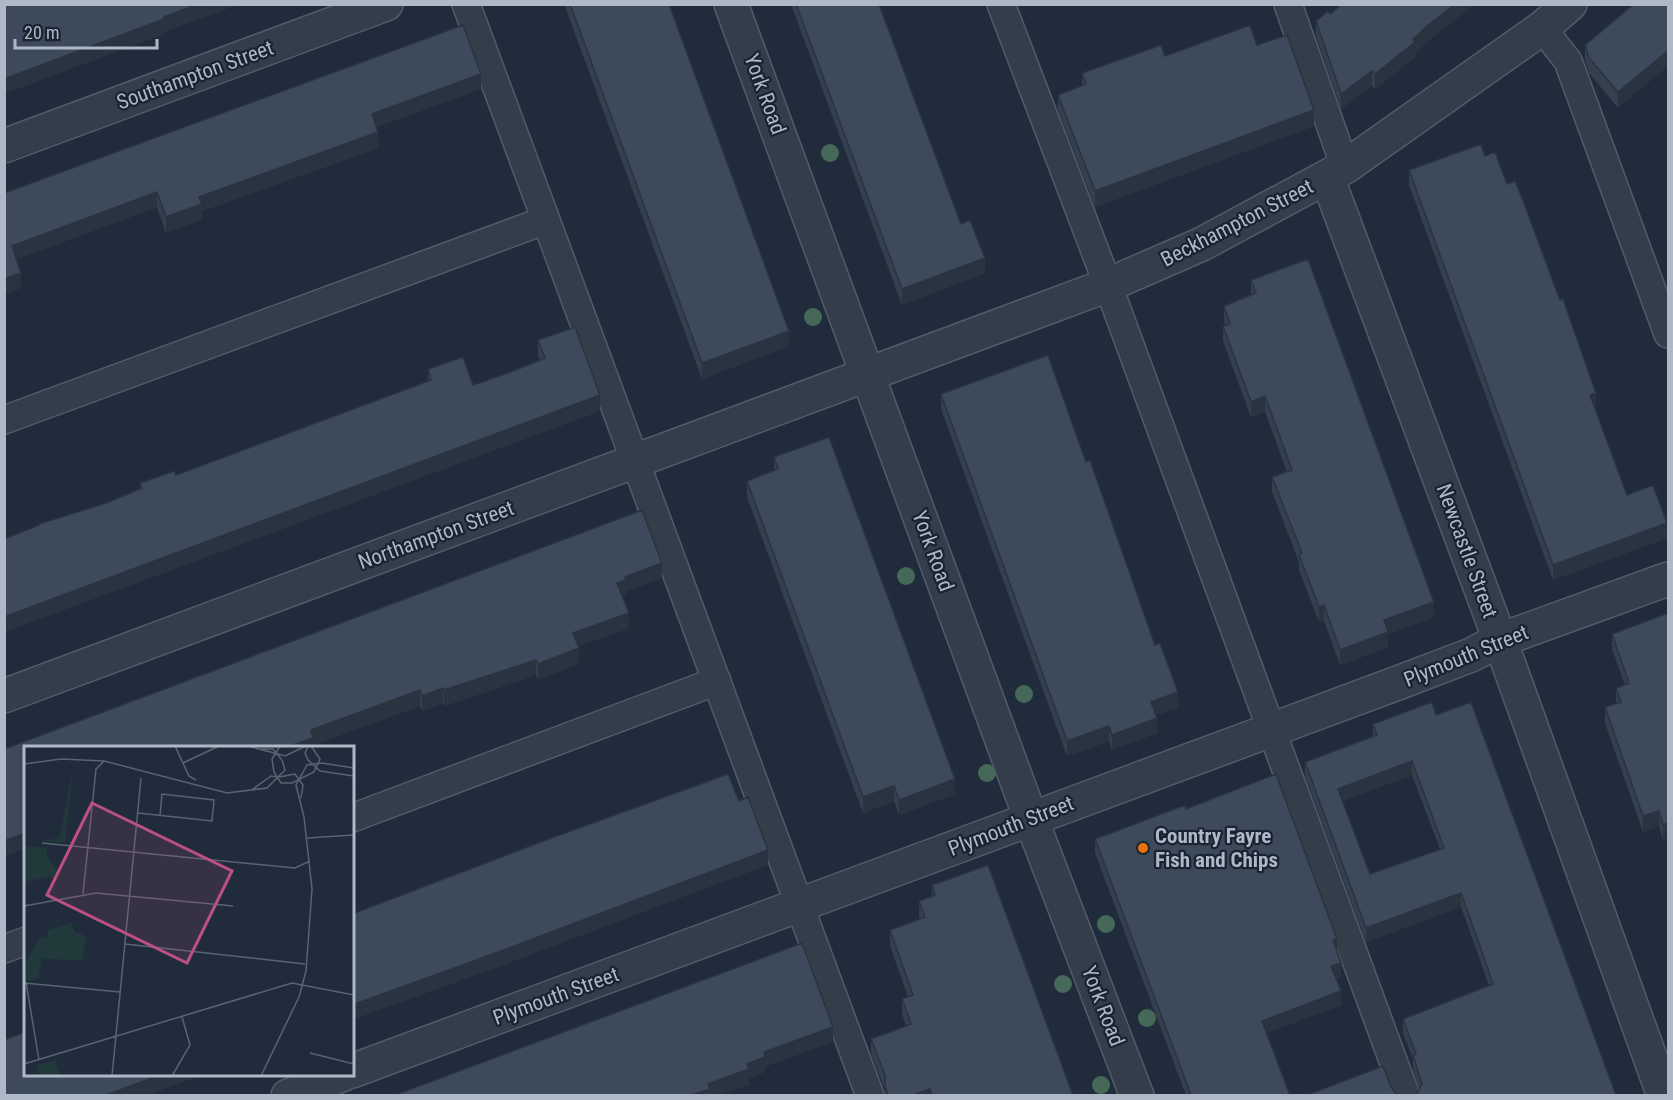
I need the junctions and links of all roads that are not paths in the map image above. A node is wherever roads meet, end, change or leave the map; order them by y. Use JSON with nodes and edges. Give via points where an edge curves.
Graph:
{"nodes":[{"id":1,"x":386,"y":4,"type":"edge"},
{"id":2,"x":466,"y":4,"type":"edge"},
{"id":3,"x":732,"y":4,"type":"edge"},
{"id":4,"x":1001,"y":4,"type":"edge"},
{"id":5,"x":1288,"y":4,"type":"edge"},
{"id":6,"x":1570,"y":4,"type":"edge"},
{"id":7,"x":1542,"y":28,"type":"junction"},
{"id":8,"x":4,"y":146,"type":"edge"},
{"id":9,"x":1336,"y":172,"type":"junction"},
{"id":10,"x":546,"y":220,"type":"junction"},
{"id":11,"x":1108,"y":285,"type":"junction"},
{"id":12,"x":1668,"y":334,"type":"edge"},
{"id":13,"x":868,"y":375,"type":"junction"},
{"id":14,"x":4,"y":420,"type":"edge"},
{"id":15,"x":636,"y":461,"type":"junction"},
{"id":16,"x":1668,"y":579,"type":"edge"},
{"id":17,"x":1500,"y":640,"type":"junction"},
{"id":18,"x":717,"y":681,"type":"junction"},
{"id":19,"x":4,"y":696,"type":"edge"},
{"id":20,"x":1271,"y":730,"type":"junction"},
{"id":21,"x":354,"y":817,"type":"edge"},
{"id":22,"x":1031,"y":819,"type":"junction"},
{"id":23,"x":800,"y":906,"type":"junction"},
{"id":24,"x":24,"y":942,"type":"edge"},
{"id":25,"x":4,"y":949,"type":"edge"},
{"id":26,"x":354,"y":1070,"type":"edge"},
{"id":27,"x":339,"y":1076,"type":"edge"},
{"id":28,"x":288,"y":1095,"type":"edge"},
{"id":29,"x":870,"y":1095,"type":"edge"},
{"id":30,"x":1137,"y":1095,"type":"edge"},
{"id":31,"x":1406,"y":1095,"type":"edge"},
{"id":32,"x":1664,"y":1095,"type":"edge"}],
"edges":[{"from":1,"to":8,"type":"street","name":"Southampton Street"},
{"from":2,"to":10,"type":"lane"},
{"from":3,"to":13,"type":"street","name":"York Road"},
{"from":4,"to":11,"type":"lane"},
{"from":5,"to":9,"type":"lane"},
{"from":6,"to":7,"type":"street","name":"Beckhampton Street"},
{"from":7,"to":9,"type":"street","name":"Beckhampton Street"},
{"from":7,"to":12,"type":"lane","via":[[1568,61]]},
{"from":9,"to":11,"type":"street","name":"Beckhampton Street","via":[[1202,244]]},
{"from":9,"to":17,"type":"street","name":"Newcastle Street"},
{"from":10,"to":14,"type":"lane"},
{"from":10,"to":15,"type":"lane"},
{"from":11,"to":13,"type":"street","name":"Beckhampton Street"},
{"from":11,"to":20,"type":"lane"},
{"from":13,"to":15,"type":"street","name":"Northampton Street"},
{"from":13,"to":22,"type":"street","name":"York Road"},
{"from":15,"to":18,"type":"lane"},
{"from":15,"to":19,"type":"street","name":"Northampton Street"},
{"from":16,"to":17,"type":"street","name":"Plymouth Street"},
{"from":17,"to":20,"type":"street","name":"Plymouth Street","via":[[1471,655]]},
{"from":17,"to":32,"type":"street","name":"Newcastle Street"},
{"from":18,"to":21,"type":"lane"},
{"from":18,"to":23,"type":"lane"},
{"from":20,"to":22,"type":"street","name":"Plymouth Street"},
{"from":20,"to":31,"type":"lane"},
{"from":22,"to":23,"type":"street","name":"Plymouth Street"},
{"from":22,"to":30,"type":"street","name":"York Road"},
{"from":23,"to":26,"type":"street","name":"Plymouth Street"},
{"from":23,"to":29,"type":"lane"},
{"from":24,"to":25,"type":"lane"},
{"from":27,"to":28,"type":"street"}]}
